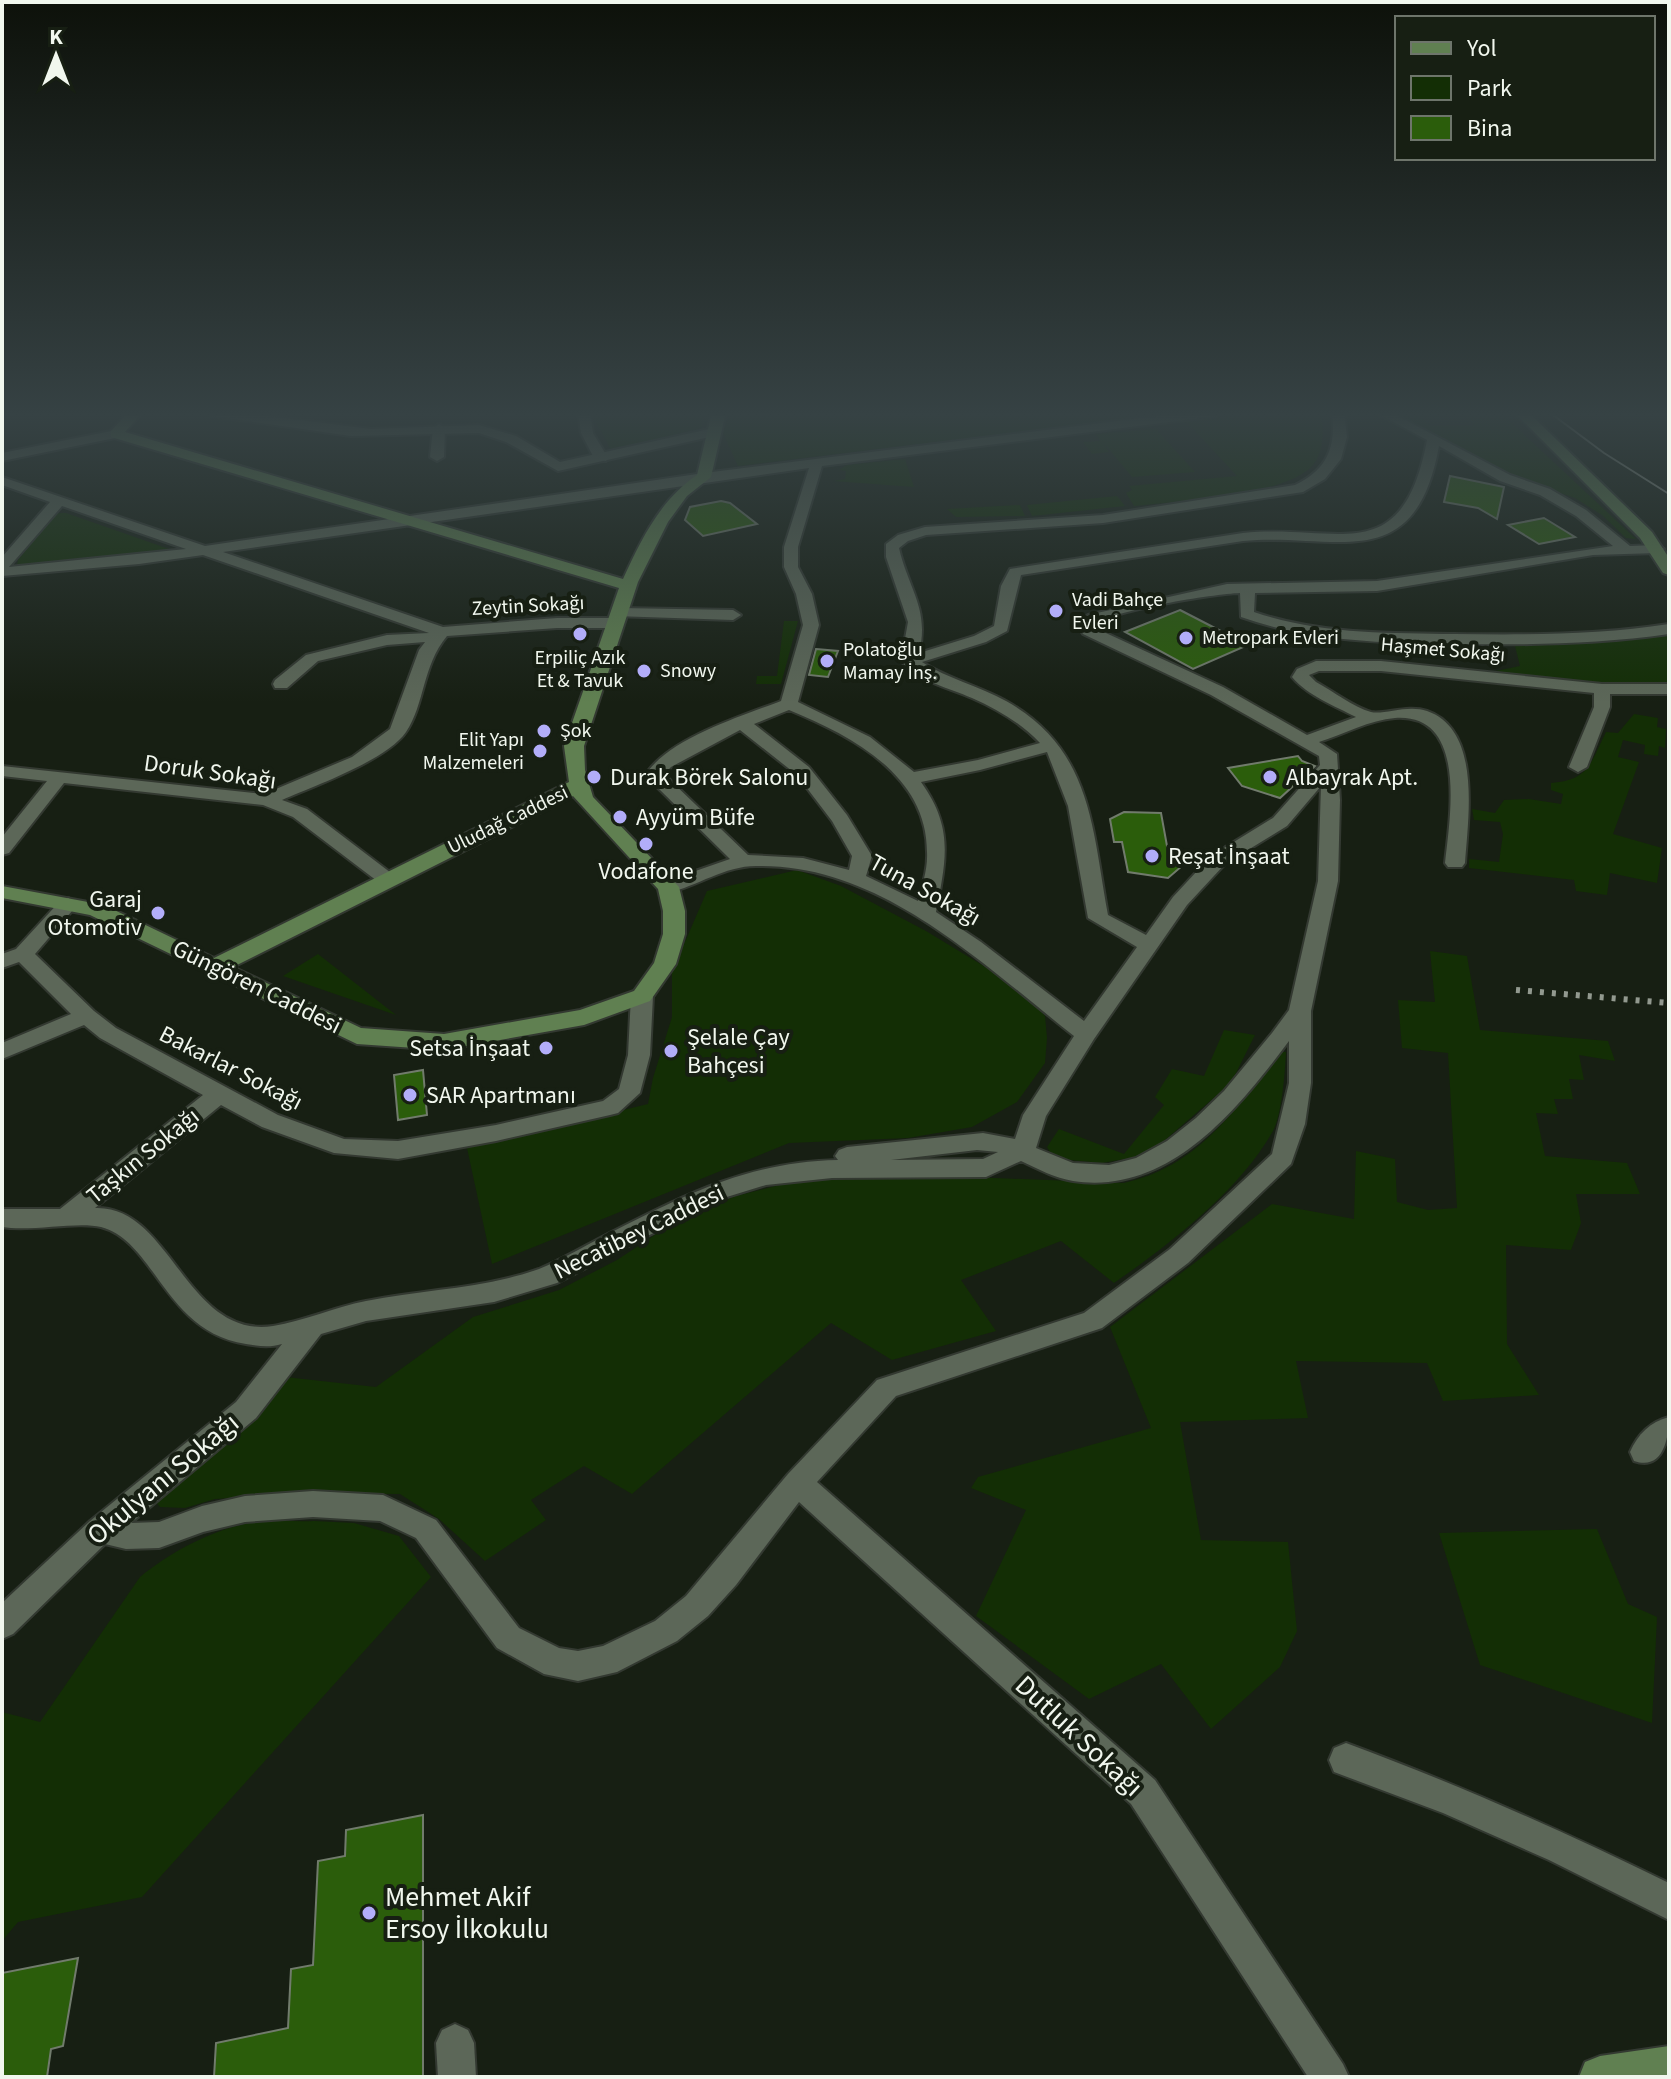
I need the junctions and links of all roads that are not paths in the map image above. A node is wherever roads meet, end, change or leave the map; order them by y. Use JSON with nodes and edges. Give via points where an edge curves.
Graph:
{"nodes":[{"id":1,"x":52,"y":509,"type":"edge"},
{"id":2,"x":82,"y":509,"type":"edge"},
{"id":3,"x":374,"y":509,"type":"edge"},
{"id":4,"x":470,"y":509,"type":"edge"},
{"id":5,"x":670,"y":509,"type":"edge"},
{"id":6,"x":803,"y":509,"type":"edge"},
{"id":7,"x":1168,"y":509,"type":"edge"},
{"id":8,"x":1406,"y":509,"type":"edge"},
{"id":9,"x":1574,"y":509,"type":"edge"},
{"id":10,"x":1617,"y":509,"type":"edge"},
{"id":11,"x":405,"y":518,"type":"junction"},
{"id":12,"x":1624,"y":548,"type":"junction"},
{"id":13,"x":1657,"y":549,"type":"junction"},
{"id":14,"x":204,"y":551,"type":"junction"},
{"id":15,"x":2,"y":569,"type":"edge"},
{"id":16,"x":1669,"y":570,"type":"edge"},
{"id":17,"x":629,"y":586,"type":"junction"},
{"id":18,"x":1248,"y":588,"type":"junction"},
{"id":19,"x":733,"y":615,"type":"dead end"},
{"id":20,"x":618,"y":618,"type":"junction"},
{"id":21,"x":1669,"y":629,"type":"edge"},
{"id":22,"x":440,"y":634,"type":"junction"},
{"id":23,"x":909,"y":661,"type":"junction"},
{"id":24,"x":281,"y":684,"type":"dead end"},
{"id":25,"x":1602,"y":689,"type":"junction"},
{"id":26,"x":1669,"y":689,"type":"edge"},
{"id":27,"x":789,"y":704,"type":"junction"},
{"id":28,"x":1372,"y":719,"type":"junction"},
{"id":29,"x":743,"y":724,"type":"junction"},
{"id":30,"x":1308,"y":740,"type":"junction"},
{"id":31,"x":1051,"y":745,"type":"junction"},
{"id":32,"x":1578,"y":767,"type":"dead end"},
{"id":33,"x":1327,"y":768,"type":"junction"},
{"id":34,"x":2,"y":771,"type":"edge"},
{"id":35,"x":59,"y":778,"type":"junction"},
{"id":36,"x":908,"y":779,"type":"junction"},
{"id":37,"x":579,"y":785,"type":"junction"},
{"id":38,"x":266,"y":800,"type":"junction"},
{"id":39,"x":2,"y":849,"type":"edge"},
{"id":40,"x":744,"y":862,"type":"junction"},
{"id":41,"x":1455,"y":863,"type":"dead end"},
{"id":42,"x":856,"y":879,"type":"junction"},
{"id":43,"x":388,"y":880,"type":"junction"},
{"id":44,"x":668,"y":887,"type":"junction"},
{"id":45,"x":2,"y":892,"type":"edge"},
{"id":46,"x":68,"y":904,"type":"junction"},
{"id":47,"x":925,"y":914,"type":"junction"},
{"id":48,"x":1147,"y":944,"type":"junction"},
{"id":49,"x":13,"y":958,"type":"edge"},
{"id":50,"x":217,"y":966,"type":"junction"},
{"id":51,"x":642,"y":996,"type":"junction"},
{"id":52,"x":1300,"y":1011,"type":"junction"},
{"id":53,"x":86,"y":1016,"type":"junction"},
{"id":54,"x":1086,"y":1034,"type":"junction"},
{"id":55,"x":2,"y":1052,"type":"edge"},
{"id":56,"x":218,"y":1095,"type":"junction"},
{"id":57,"x":1024,"y":1149,"type":"junction"},
{"id":58,"x":68,"y":1216,"type":"junction"},
{"id":59,"x":2,"y":1218,"type":"edge"},
{"id":60,"x":313,"y":1325,"type":"junction"},
{"id":61,"x":1669,"y":1429,"type":"edge"},
{"id":62,"x":1644,"y":1452,"type":"dead end"},
{"id":63,"x":798,"y":1483,"type":"junction"},
{"id":64,"x":100,"y":1530,"type":"junction"},
{"id":65,"x":2,"y":1624,"type":"edge"},
{"id":66,"x":1346,"y":1760,"type":"dead end"},
{"id":67,"x":1669,"y":1902,"type":"edge"},
{"id":68,"x":1669,"y":2067,"type":"edge"},
{"id":69,"x":1330,"y":2077,"type":"edge"},
{"id":70,"x":1600,"y":2077,"type":"edge"}],
"edges":[{"from":1,"to":15,"type":"street"},
{"from":2,"to":14,"type":"street"},
{"from":3,"to":11,"type":"main road"},
{"from":4,"to":11,"type":"street"},
{"from":5,"to":17,"type":"main road","name":"Uludağ Caddesi"},
{"from":6,"to":27,"type":"street","via":[[791,567],[811,625]]},
{"from":7,"to":23,"type":"street","via":[[1103,519],[943,529],[903,538],[891,547],[917,625]]},
{"from":8,"to":23,"type":"street","via":[[1363,540],[1264,535],[1015,572],[1001,628]]},
{"from":9,"to":12,"type":"street"},
{"from":10,"to":13,"type":"main road"},
{"from":11,"to":14,"type":"street"},
{"from":11,"to":17,"type":"main road"},
{"from":12,"to":13,"type":"street"},
{"from":12,"to":18,"type":"street","via":[[1377,586]]},
{"from":13,"to":16,"type":"main road"},
{"from":14,"to":15,"type":"street"},
{"from":14,"to":22,"type":"street"},
{"from":17,"to":20,"type":"main road","name":"Uludağ Caddesi"},
{"from":18,"to":21,"type":"street","via":[[1246,614],[1269,624],[1341,634],[1530,640]]},
{"from":18,"to":30,"type":"street","via":[[1152,603],[1085,624],[1089,631]]},
{"from":19,"to":20,"type":"street","name":"Zeytin Sokağı"},
{"from":20,"to":22,"type":"street","name":"Zeytin Sokağı"},
{"from":20,"to":37,"type":"main road","name":"Uludağ Caddesi","via":[[574,746]]},
{"from":22,"to":24,"type":"street","name":"Zeytin Sokağı","via":[[312,658]]},
{"from":22,"to":38,"type":"street","via":[[427,650],[398,731],[358,761]]},
{"from":23,"to":31,"type":"street","via":[[926,674],[1023,718]]},
{"from":25,"to":26,"type":"street","name":"Haşmet Sokağı"},
{"from":25,"to":28,"type":"street","name":"Haşmet Sokağı","via":[[1381,666],[1316,666],[1303,672],[1300,677],[1310,686]]},
{"from":25,"to":32,"type":"street","via":[[1602,707]]},
{"from":27,"to":29,"type":"street"},
{"from":27,"to":36,"type":"street","via":[[873,744]]},
{"from":28,"to":30,"type":"street"},
{"from":28,"to":41,"type":"street","via":[[1425,713],[1441,724],[1462,787]]},
{"from":29,"to":40,"type":"street","via":[[661,763],[657,771],[661,781]]},
{"from":29,"to":42,"type":"street","via":[[803,771],[840,819],[862,856]]},
{"from":30,"to":33,"type":"street","via":[[1328,754]]},
{"from":31,"to":36,"type":"street"},
{"from":31,"to":48,"type":"street","via":[[1072,783],[1098,918]]},
{"from":33,"to":48,"type":"street","via":[[1280,822],[1218,860]]},
{"from":33,"to":52,"type":"street","via":[[1328,881]]},
{"from":34,"to":35,"type":"street","name":"Doruk Sokağı"},
{"from":35,"to":38,"type":"street","name":"Doruk Sokağı"},
{"from":35,"to":39,"type":"street"},
{"from":36,"to":47,"type":"street","via":[[927,805],[935,833],[937,854]]},
{"from":37,"to":43,"type":"main road","name":"Uludağ Caddesi"},
{"from":37,"to":44,"type":"main road","via":[[584,799]]},
{"from":38,"to":43,"type":"street","name":"Doruk Sokağı","via":[[300,813]]},
{"from":40,"to":42,"type":"street","name":"Tuna Sokağı","via":[[804,863]]},
{"from":40,"to":44,"type":"street","name":"Tuna Sokağı"},
{"from":42,"to":47,"type":"street","name":"Tuna Sokağı"},
{"from":43,"to":50,"type":"main road","name":"Uludağ Caddesi"},
{"from":44,"to":51,"type":"main road","via":[[674,934],[665,964]]},
{"from":45,"to":46,"type":"main road","name":"Güngören Caddesi"},
{"from":46,"to":49,"type":"street"},
{"from":46,"to":50,"type":"main road","name":"Güngören Caddesi","via":[[96,910]]},
{"from":47,"to":54,"type":"street","name":"Tuna Sokağı"},
{"from":48,"to":54,"type":"street"},
{"from":49,"to":53,"type":"street","name":"Bakarlar Sokağı"},
{"from":50,"to":51,"type":"main road","name":"Güngören Caddesi","via":[[357,1036],[444,1042],[584,1017]]},
{"from":51,"to":56,"type":"street","name":"Bakarlar Sokağı","via":[[639,1055],[629,1093],[610,1107],[398,1150],[342,1147]]},
{"from":52,"to":57,"type":"street","via":[[1206,1124],[1163,1155],[1135,1169],[1104,1174],[1073,1172]]},
{"from":52,"to":63,"type":"street","via":[[1300,1083],[1293,1124],[1283,1158],[1265,1177],[1179,1256],[1093,1321],[887,1388]]},
{"from":53,"to":55,"type":"street"},
{"from":53,"to":56,"type":"street","name":"Bakarlar Sokağı"},
{"from":54,"to":57,"type":"street","via":[[1035,1115]]},
{"from":56,"to":58,"type":"street","name":"Taşkın Sokağı"},
{"from":57,"to":60,"type":"street","name":"Necatibey Caddesi","via":[[986,1168],[832,1169],[765,1176],[708,1194],[548,1276],[494,1292],[366,1311]]},
{"from":58,"to":59,"type":"street","name":"Necatibey Caddesi"},
{"from":58,"to":60,"type":"street","name":"Necatibey Caddesi","via":[[103,1217],[134,1232],[188,1302],[229,1331],[270,1337]]},
{"from":60,"to":64,"type":"street","name":"Okulyanı Sokağı","via":[[246,1410]]},
{"from":61,"to":62,"type":"street"},
{"from":63,"to":64,"type":"street","via":[[697,1606],[635,1649],[578,1666],[555,1663],[508,1638],[426,1529],[383,1508],[313,1504],[245,1509],[159,1535]]},
{"from":63,"to":69,"type":"street","name":"Dutluk Sokağı","via":[[1143,1792]]},
{"from":64,"to":65,"type":"street","name":"Okulyanı Sokağı"},
{"from":66,"to":67,"type":"street","via":[[1519,1829]]},
{"from":68,"to":70,"type":"main road"}]}
